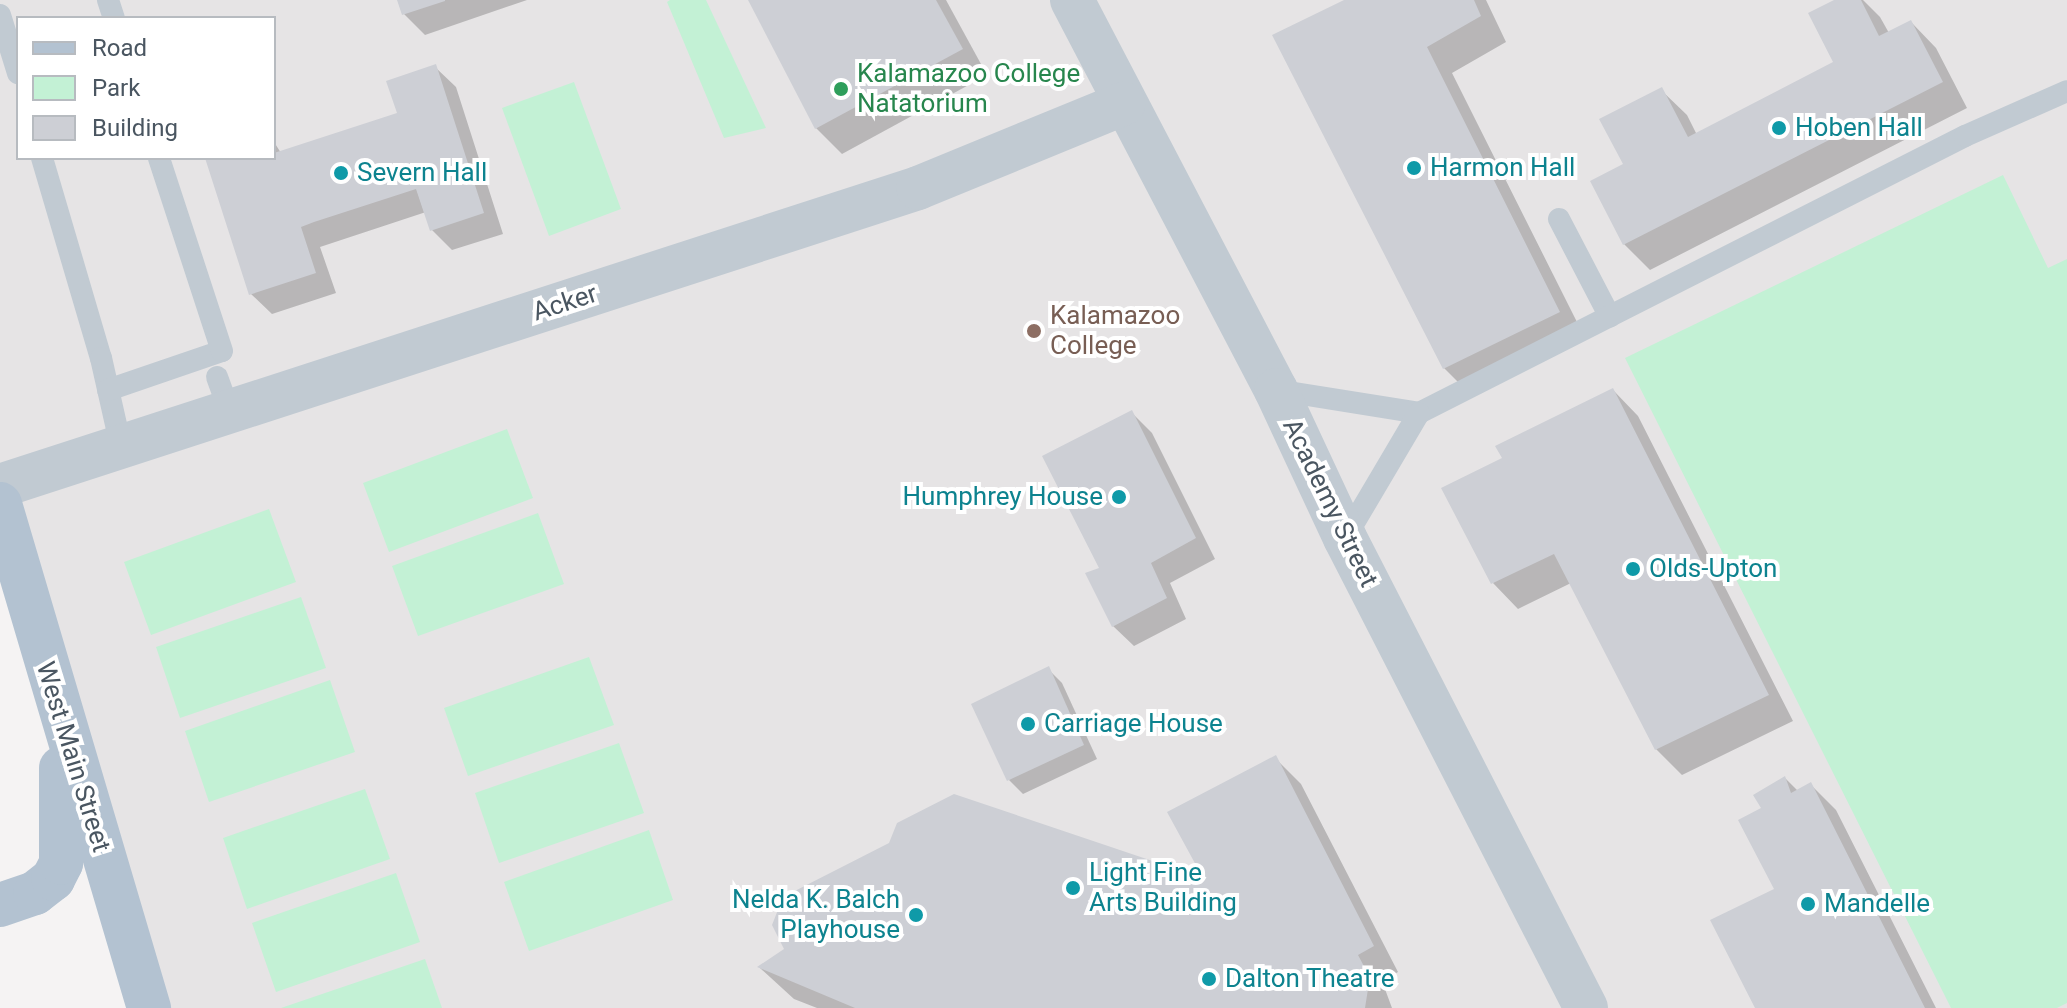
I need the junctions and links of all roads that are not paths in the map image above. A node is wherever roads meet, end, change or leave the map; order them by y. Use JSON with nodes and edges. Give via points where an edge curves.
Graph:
{"nodes":[{"id":1,"x":1072,"y":0,"type":"edge"},
{"id":2,"x":0,"y":15,"type":"edge"},
{"id":3,"x":16,"y":67,"type":"edge"},
{"id":4,"x":2067,"y":91,"type":"edge"},
{"id":5,"x":1123,"y":104,"type":"junction"},
{"id":6,"x":43,"y":160,"type":"edge"},
{"id":7,"x":160,"y":160,"type":"edge"},
{"id":8,"x":1559,"y":219,"type":"dead end"},
{"id":9,"x":1610,"y":317,"type":"junction"},
{"id":10,"x":108,"y":390,"type":"junction"},
{"id":11,"x":1276,"y":390,"type":"junction"},
{"id":12,"x":1419,"y":413,"type":"junction"},
{"id":13,"x":121,"y":447,"type":"junction"},
{"id":14,"x":0,"y":486,"type":"edge"},
{"id":15,"x":0,"y":504,"type":"edge"},
{"id":16,"x":1345,"y":538,"type":"junction"},
{"id":17,"x":57,"y":706,"type":"junction"},
{"id":18,"x":0,"y":905,"type":"edge"},
{"id":19,"x":149,"y":1008,"type":"edge"},
{"id":20,"x":1586,"y":1008,"type":"edge"}],
"edges":[{"from":1,"to":5,"type":"street","name":"Academy Street"},
{"from":2,"to":3,"type":"lane"},
{"from":4,"to":9,"type":"lane","via":[[1965,136]]},
{"from":5,"to":11,"type":"street","name":"Academy Street"},
{"from":5,"to":13,"type":"street","name":"Acker","via":[[918,188],[224,394]]},
{"from":6,"to":10,"type":"lane"},
{"from":7,"to":10,"type":"lane","via":[[222,351]]},
{"from":8,"to":9,"type":"lane"},
{"from":9,"to":12,"type":"lane"},
{"from":10,"to":13,"type":"lane"},
{"from":11,"to":12,"type":"lane"},
{"from":11,"to":16,"type":"street","name":"Academy Street"},
{"from":12,"to":16,"type":"lane"},
{"from":13,"to":14,"type":"street","name":"Acker"},
{"from":15,"to":17,"type":"main road","name":"West Main Street"},
{"from":16,"to":20,"type":"street","name":"Academy Street"},
{"from":17,"to":18,"type":"main road","via":[[61,863],[53,879],[35,893]]},
{"from":17,"to":19,"type":"main road","name":"West Main Street"}]}
